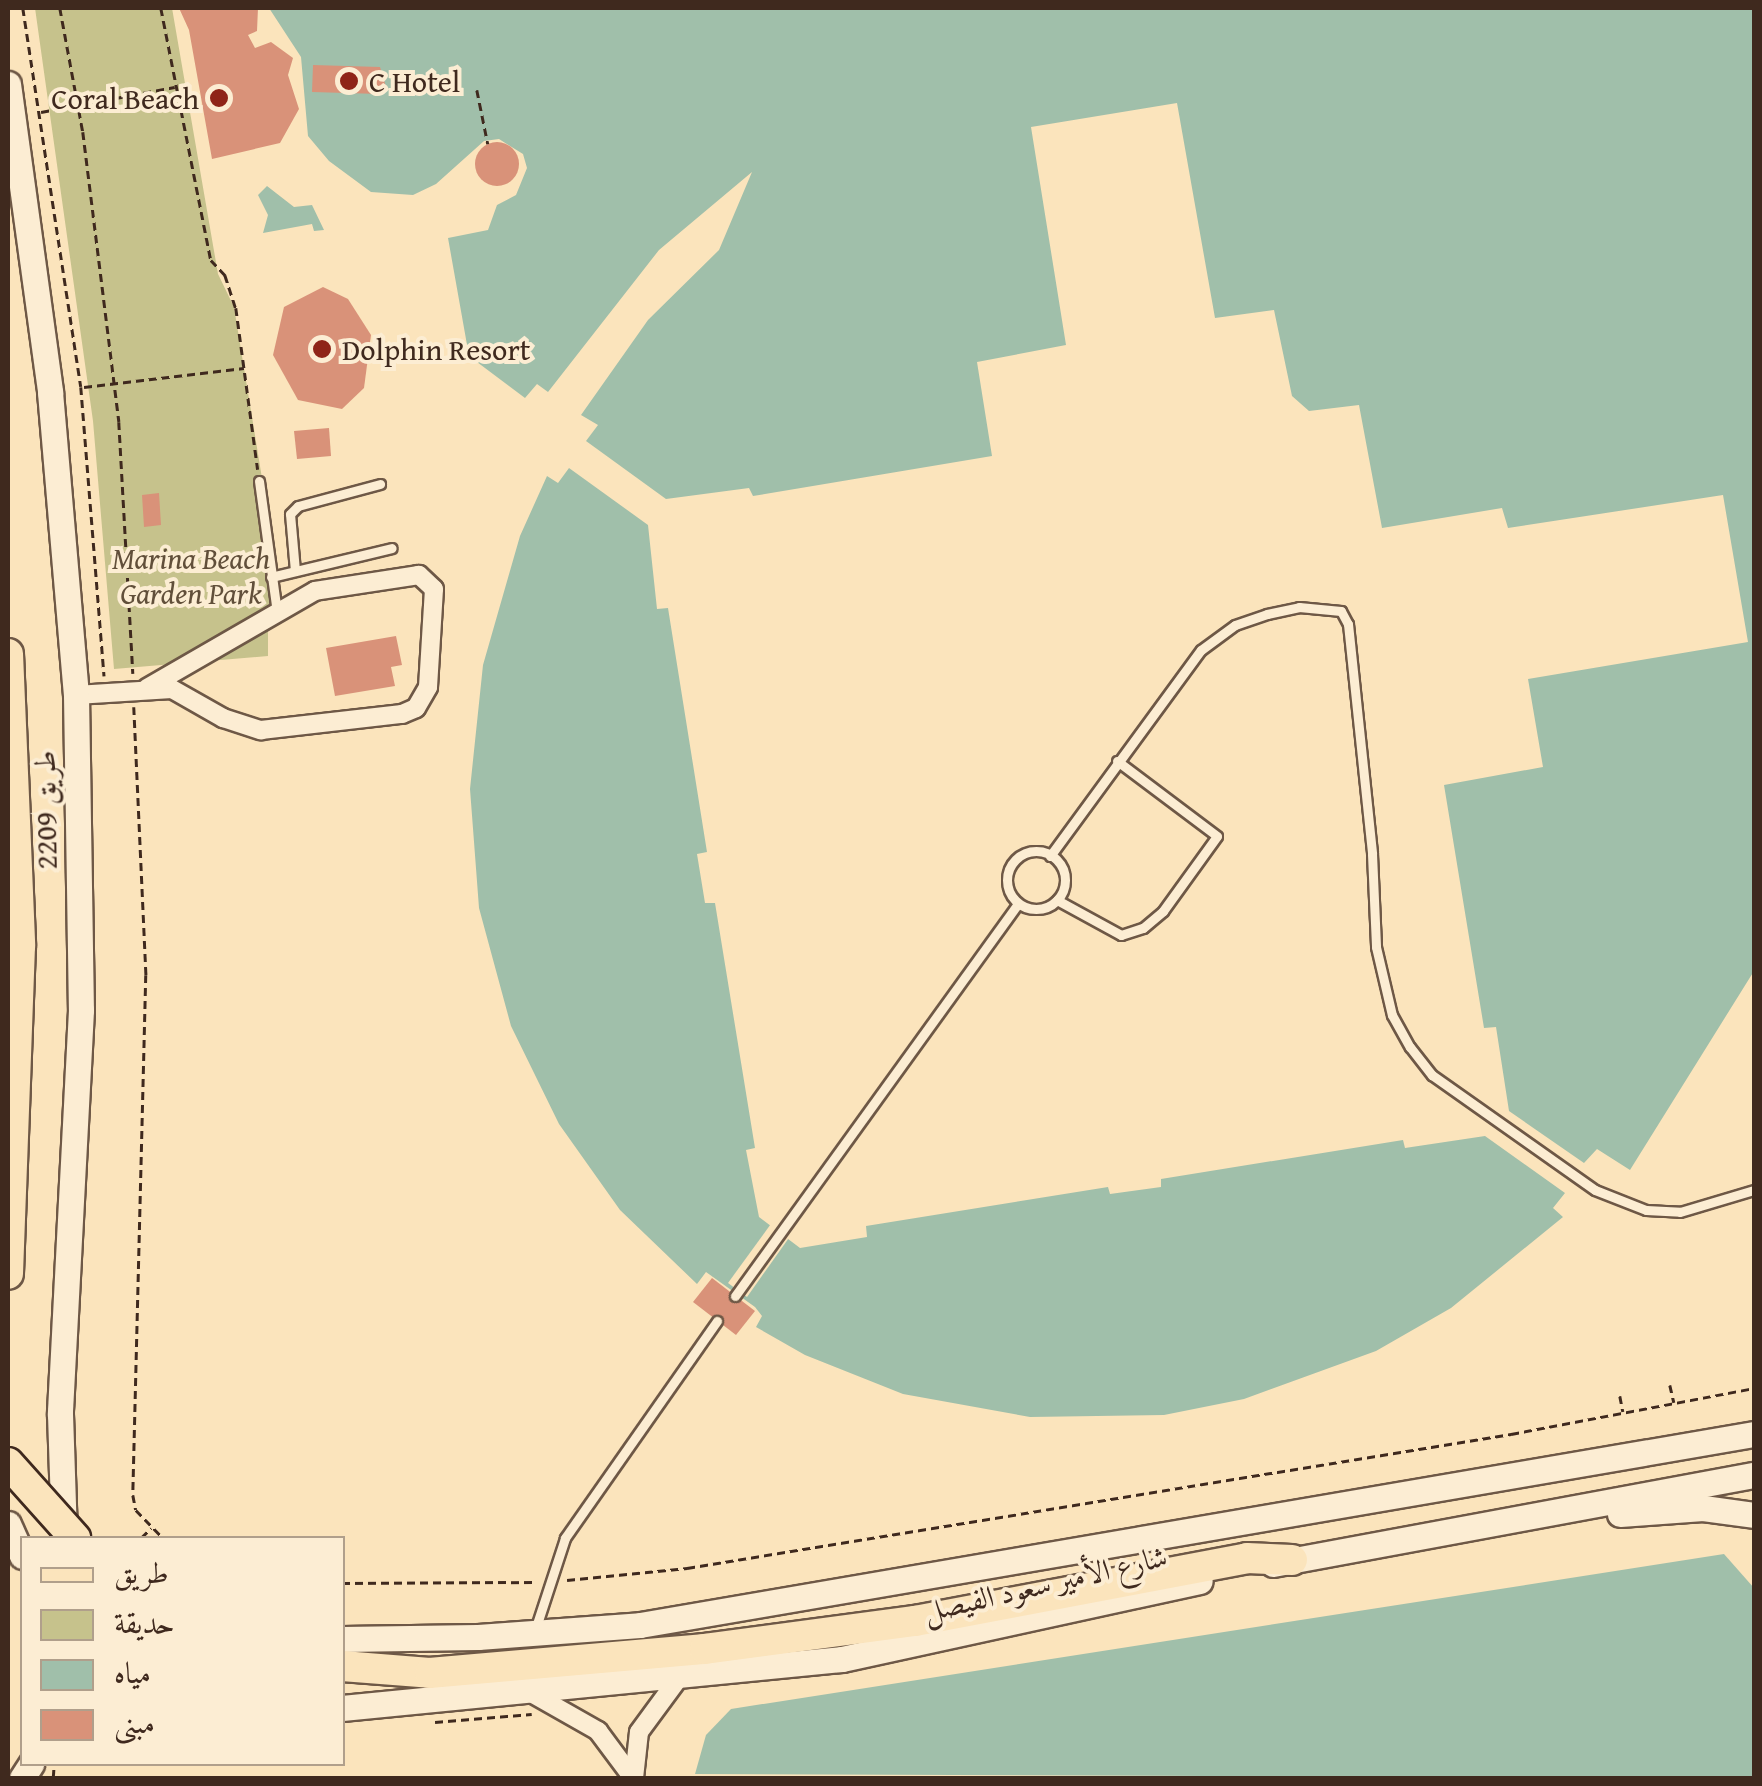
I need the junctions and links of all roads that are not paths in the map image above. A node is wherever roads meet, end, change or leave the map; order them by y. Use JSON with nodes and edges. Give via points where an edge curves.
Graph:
{"nodes":[{"id":1,"x":8,"y":84,"type":"edge"},
{"id":2,"x":259,"y":482,"type":"road end"},
{"id":3,"x":380,"y":484,"type":"dead end"},
{"id":4,"x":392,"y":548,"type":"dead end"},
{"id":5,"x":295,"y":571,"type":"junction"},
{"id":6,"x":272,"y":576,"type":"junction"},
{"id":7,"x":276,"y":612,"type":"junction"},
{"id":8,"x":8,"y":654,"type":"edge"},
{"id":9,"x":140,"y":689,"type":"junction"},
{"id":10,"x":76,"y":695,"type":"junction"},
{"id":11,"x":1116,"y":761,"type":"junction"},
{"id":12,"x":1050,"y":856,"type":"junction"},
{"id":13,"x":1056,"y":900,"type":"junction"},
{"id":14,"x":1018,"y":903,"type":"junction"},
{"id":15,"x":1754,"y":1190,"type":"edge"},
{"id":16,"x":8,"y":1274,"type":"edge"},
{"id":17,"x":735,"y":1295,"type":"dead end"},
{"id":18,"x":717,"y":1320,"type":"dead end"},
{"id":19,"x":1754,"y":1434,"type":"edge"},
{"id":20,"x":8,"y":1463,"type":"edge"},
{"id":21,"x":1754,"y":1476,"type":"edge"},
{"id":22,"x":1592,"y":1505,"type":"junction"},
{"id":23,"x":1754,"y":1514,"type":"edge"},
{"id":24,"x":8,"y":1524,"type":"edge"},
{"id":25,"x":64,"y":1536,"type":"edge"},
{"id":26,"x":72,"y":1536,"type":"edge"},
{"id":27,"x":20,"y":1551,"type":"edge"},
{"id":28,"x":1292,"y":1560,"type":"junction"},
{"id":29,"x":534,"y":1633,"type":"junction"},
{"id":30,"x":345,"y":1638,"type":"edge"},
{"id":31,"x":345,"y":1666,"type":"edge"},
{"id":32,"x":678,"y":1679,"type":"junction"},
{"id":33,"x":535,"y":1704,"type":"junction"},
{"id":34,"x":345,"y":1708,"type":"edge"},
{"id":35,"x":633,"y":1778,"type":"edge"}],
"edges":[{"from":1,"to":10,"type":"street","name":"طريق 2209","via":[[50,392]]},
{"from":2,"to":6,"type":"lane"},
{"from":3,"to":5,"type":"lane","via":[[298,506],[290,514]]},
{"from":4,"to":5,"type":"lane"},
{"from":5,"to":6,"type":"lane"},
{"from":6,"to":7,"type":"lane"},
{"from":7,"to":9,"type":"street"},
{"from":7,"to":9,"type":"street","via":[[315,591],[419,575],[431,581],[431,650],[422,700],[402,714],[261,730],[223,718],[193,695]]},
{"from":8,"to":16,"type":"main road","via":[[20,946]]},
{"from":9,"to":10,"type":"street"},
{"from":10,"to":25,"type":"street","name":"طريق 2209","via":[[81,1010],[60,1414]]},
{"from":11,"to":12,"type":"lane"},
{"from":11,"to":13,"type":"lane","via":[[1217,836],[1163,911],[1142,928],[1121,935]]},
{"from":11,"to":15,"type":"lane","via":[[1201,650],[1235,625],[1299,607],[1341,611],[1348,624],[1370,834],[1376,946],[1392,1015],[1410,1047],[1432,1076],[1595,1190],[1646,1210],[1680,1212]]},
{"from":12,"to":13,"type":"lane","via":[[1064,874]]},
{"from":12,"to":14,"type":"lane","via":[[1026,853],[1011,865],[1007,884]]},
{"from":13,"to":14,"type":"lane","via":[[1040,909]]},
{"from":14,"to":17,"type":"lane"},
{"from":18,"to":29,"type":"lane","via":[[582,1510]]},
{"from":19,"to":29,"type":"street","name":"شارع الأمير سعود الفيصل","via":[[843,1593]]},
{"from":20,"to":26,"type":"main road","bridge":true},
{"from":21,"to":22,"type":"street","name":"شارع الأمير سعود الفيصل"},
{"from":22,"to":23,"type":"street","via":[[1616,1514],[1717,1508]]},
{"from":22,"to":28,"type":"street","name":"شارع الأمير سعود الفيصل"},
{"from":24,"to":27,"type":"street"},
{"from":28,"to":31,"type":"main road","via":[[1223,1562],[803,1638],[430,1674]]},
{"from":28,"to":32,"type":"street","name":"شارع الأمير سعود الفيصل","via":[[897,1650]]},
{"from":29,"to":30,"type":"street","name":"شارع الأمير سعود الفيصل"},
{"from":32,"to":33,"type":"street","name":"شارع الأمير سعود الفيصل"},
{"from":32,"to":35,"type":"street","via":[[638,1732]]},
{"from":33,"to":34,"type":"street","name":"شارع الأمير سعود الفيصل"},
{"from":33,"to":35,"type":"street","via":[[598,1731]]}]}
